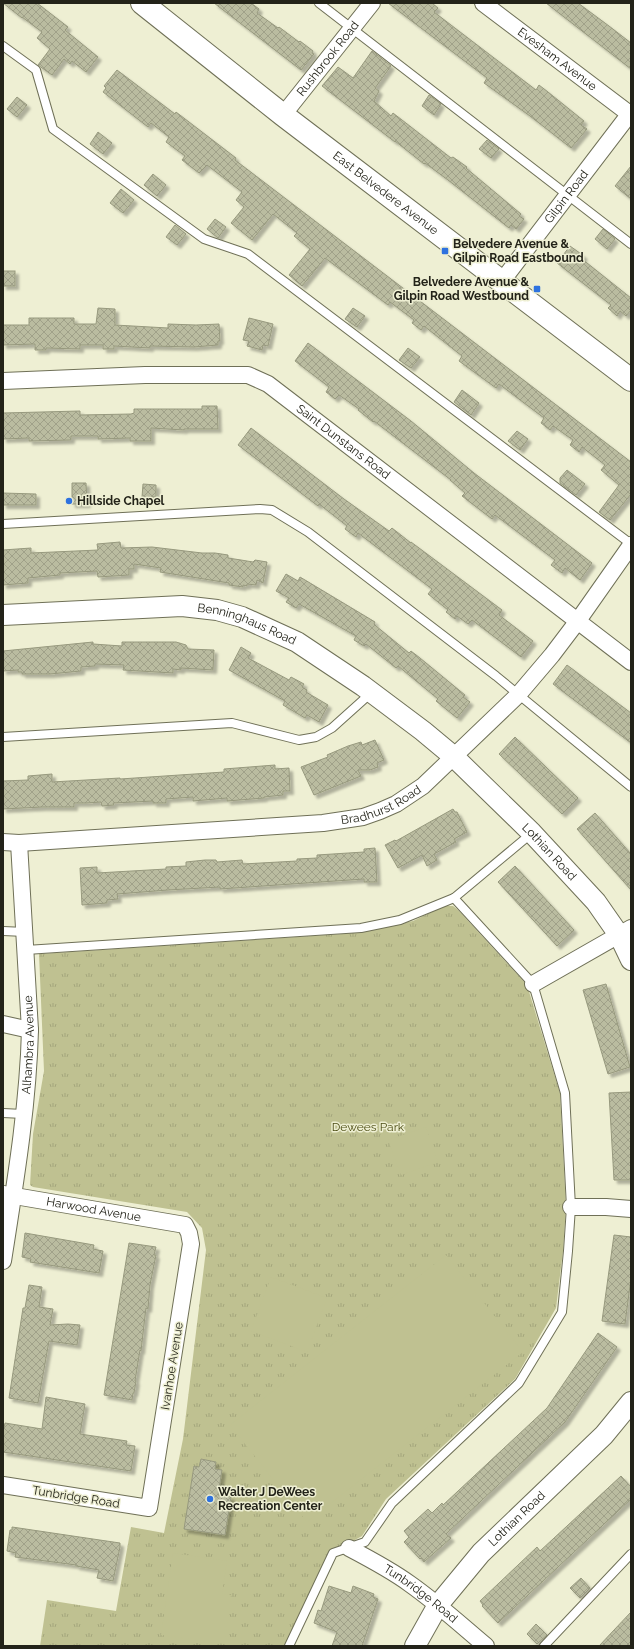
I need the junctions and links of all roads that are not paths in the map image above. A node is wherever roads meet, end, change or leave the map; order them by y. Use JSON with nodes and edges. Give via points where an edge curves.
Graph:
{"nodes":[{"id":1,"x":142,"y":3,"type":"edge"},
{"id":2,"x":319,"y":3,"type":"edge"},
{"id":3,"x":372,"y":3,"type":"edge"},
{"id":4,"x":483,"y":3,"type":"edge"},
{"id":5,"x":352,"y":28,"type":"junction"},
{"id":6,"x":3,"y":46,"type":"edge"},
{"id":7,"x":631,"y":114,"type":"edge"},
{"id":8,"x":282,"y":115,"type":"junction"},
{"id":9,"x":567,"y":195,"type":"junction"},
{"id":10,"x":631,"y":244,"type":"edge"},
{"id":11,"x":502,"y":281,"type":"junction"},
{"id":12,"x":631,"y":380,"type":"edge"},
{"id":13,"x":3,"y":381,"type":"edge"},
{"id":14,"x":3,"y":524,"type":"edge"},
{"id":15,"x":631,"y":545,"type":"edge"},
{"id":16,"x":3,"y":615,"type":"edge"},
{"id":17,"x":577,"y":622,"type":"junction"},
{"id":18,"x":631,"y":662,"type":"edge"},
{"id":19,"x":371,"y":692,"type":"junction"},
{"id":20,"x":518,"y":695,"type":"junction"},
{"id":21,"x":3,"y":737,"type":"edge"},
{"id":22,"x":453,"y":756,"type":"junction"},
{"id":23,"x":631,"y":788,"type":"edge"},
{"id":24,"x":532,"y":833,"type":"junction"},
{"id":25,"x":11,"y":843,"type":"edge"},
{"id":26,"x":454,"y":898,"type":"junction"},
{"id":27,"x":3,"y":931,"type":"edge"},
{"id":28,"x":625,"y":931,"type":"edge"},
{"id":29,"x":25,"y":932,"type":"junction"},
{"id":30,"x":26,"y":950,"type":"junction"},
{"id":31,"x":631,"y":960,"type":"edge"},
{"id":32,"x":533,"y":984,"type":"junction"},
{"id":33,"x":3,"y":1024,"type":"edge"},
{"id":34,"x":30,"y":1030,"type":"junction"},
{"id":35,"x":3,"y":1113,"type":"edge"},
{"id":36,"x":23,"y":1114,"type":"junction"},
{"id":37,"x":8,"y":1195,"type":"edge"},
{"id":38,"x":571,"y":1208,"type":"junction"},
{"id":39,"x":631,"y":1209,"type":"edge"},
{"id":40,"x":185,"y":1225,"type":"joint"},
{"id":41,"x":3,"y":1261,"type":"edge"},
{"id":42,"x":631,"y":1402,"type":"edge"},
{"id":43,"x":3,"y":1485,"type":"edge"},
{"id":44,"x":149,"y":1508,"type":"joint"},
{"id":45,"x":349,"y":1548,"type":"junction"},
{"id":46,"x":631,"y":1554,"type":"edge"},
{"id":47,"x":438,"y":1604,"type":"junction"},
{"id":48,"x":289,"y":1646,"type":"edge"},
{"id":49,"x":415,"y":1646,"type":"edge"},
{"id":50,"x":486,"y":1646,"type":"edge"},
{"id":51,"x":544,"y":1646,"type":"edge"}],
"edges":[{"from":1,"to":8,"type":"main road","name":"East Belvedere Avenue"},
{"from":2,"to":5,"type":"lane"},
{"from":3,"to":5,"type":"street","name":"Rushbrook Road"},
{"from":4,"to":7,"type":"street","name":"Evesham Avenue"},
{"from":5,"to":8,"type":"street","name":"Rushbrook Road"},
{"from":5,"to":9,"type":"lane"},
{"from":6,"to":15,"type":"lane","via":[[36,70],[53,129],[204,239],[248,254]]},
{"from":7,"to":9,"type":"street","name":"Gilpin Road"},
{"from":8,"to":11,"type":"main road","name":"East Belvedere Avenue"},
{"from":9,"to":10,"type":"lane"},
{"from":9,"to":11,"type":"street","name":"Gilpin Road"},
{"from":11,"to":12,"type":"main road","name":"East Belvedere Avenue"},
{"from":13,"to":17,"type":"street","name":"Saint Dunstans Road","via":[[144,375],[248,375],[268,384]]},
{"from":14,"to":20,"type":"lane","via":[[272,510],[308,532]]},
{"from":15,"to":17,"type":"street","name":"Bradhurst Road"},
{"from":16,"to":19,"type":"street","name":"Benninghaus Road","via":[[182,606],[217,610],[242,617],[297,642]]},
{"from":17,"to":18,"type":"street","name":"Saint Dunstans Road"},
{"from":17,"to":20,"type":"street","name":"Bradhurst Road"},
{"from":19,"to":21,"type":"lane","via":[[332,728],[316,738],[299,740],[232,723]]},
{"from":19,"to":22,"type":"street","name":"Benninghaus Road"},
{"from":20,"to":22,"type":"street","name":"Bradhurst Road"},
{"from":20,"to":23,"type":"lane"},
{"from":22,"to":24,"type":"street","name":"Lothian Road"},
{"from":22,"to":25,"type":"street","name":"Bradhurst Road","via":[[418,789],[396,804],[363,817],[323,823]]},
{"from":24,"to":26,"type":"lane"},
{"from":24,"to":28,"type":"street","name":"Lothian Road"},
{"from":25,"to":29,"type":"street","name":"Alhambra Avenue"},
{"from":26,"to":30,"type":"lane","via":[[400,920],[361,928]]},
{"from":26,"to":32,"type":"lane"},
{"from":27,"to":29,"type":"lane"},
{"from":28,"to":31,"type":"street","name":"Lothian Road"},
{"from":28,"to":32,"type":"street"},
{"from":29,"to":30,"type":"street","name":"Alhambra Avenue"},
{"from":30,"to":34,"type":"street","name":"Alhambra Avenue"},
{"from":32,"to":38,"type":"lane","via":[[565,1093]]},
{"from":33,"to":34,"type":"street"},
{"from":34,"to":36,"type":"street","name":"Alhambra Avenue"},
{"from":35,"to":36,"type":"lane"},
{"from":36,"to":37,"type":"street","name":"Alhambra Avenue"},
{"from":37,"to":40,"type":"street","name":"Harwood Avenue"},
{"from":37,"to":41,"type":"street","name":"Alhambra Avenue"},
{"from":38,"to":39,"type":"street"},
{"from":38,"to":45,"type":"lane","via":[[562,1312],[519,1383],[392,1503],[365,1542]]},
{"from":40,"to":44,"type":"street","name":"Ivanhoe Avenue","via":[[191,1244]]},
{"from":42,"to":47,"type":"street","name":"Lothian Road","via":[[604,1435],[481,1553]]},
{"from":43,"to":44,"type":"street","name":"Tunbridge Road"},
{"from":45,"to":47,"type":"street","name":"Tunbridge Road","via":[[395,1573]]},
{"from":45,"to":48,"type":"lane","via":[[333,1553]]},
{"from":46,"to":51,"type":"lane"},
{"from":47,"to":49,"type":"street","name":"Lothian Road"},
{"from":47,"to":50,"type":"street","name":"Tunbridge Road"}]}
